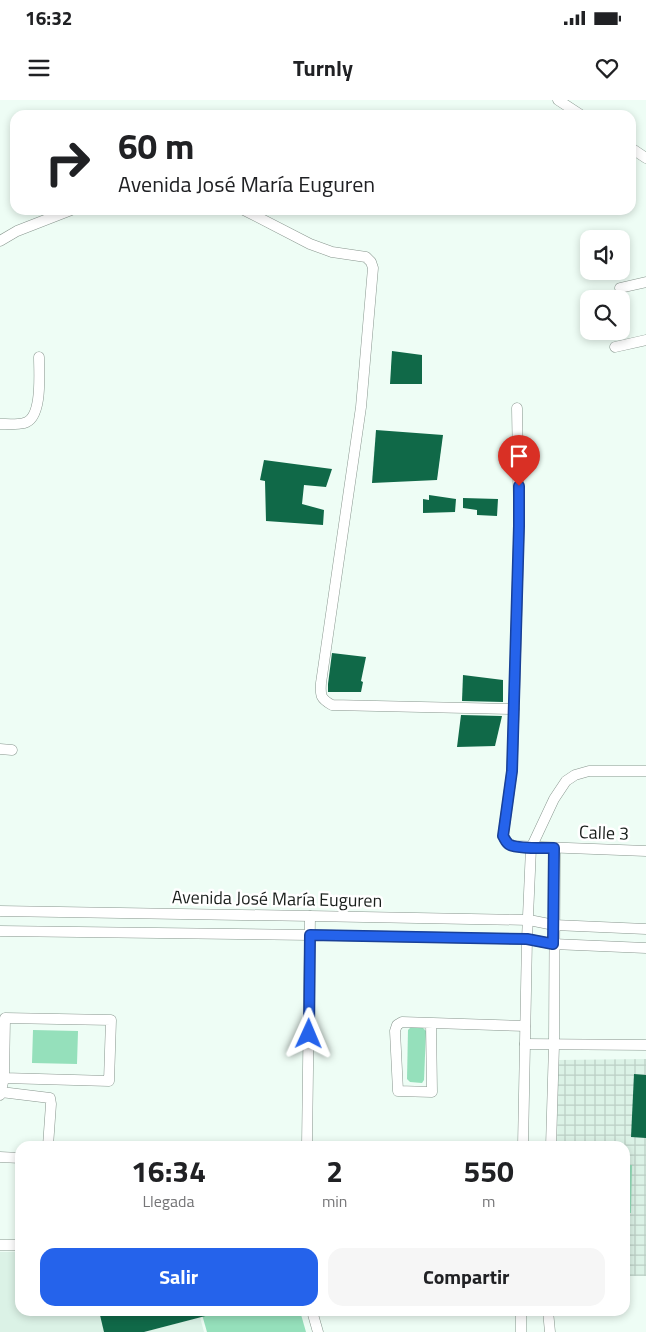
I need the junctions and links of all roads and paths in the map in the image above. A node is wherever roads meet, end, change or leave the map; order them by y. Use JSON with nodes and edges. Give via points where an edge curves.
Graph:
{"nodes":[{"id":1,"x":558,"y":100,"type":"edge"},
{"id":2,"x":573,"y":110,"type":"edge"},
{"id":3,"x":58,"y":215,"type":"edge"},
{"id":4,"x":254,"y":215,"type":"edge"},
{"id":5,"x":0,"y":241,"type":"edge"},
{"id":6,"x":646,"y":282,"type":"edge"},
{"id":7,"x":620,"y":288,"type":"dead end"},
{"id":8,"x":646,"y":340,"type":"edge"},
{"id":9,"x":614,"y":347,"type":"dead end"},
{"id":10,"x":39,"y":357,"type":"dead end"},
{"id":11,"x":517,"y":408,"type":"dead end"},
{"id":12,"x":0,"y":424,"type":"edge"},
{"id":13,"x":514,"y":709,"type":"junction"},
{"id":14,"x":0,"y":749,"type":"edge"},
{"id":15,"x":12,"y":750,"type":"dead end"},
{"id":16,"x":646,"y":771,"type":"edge"},
{"id":17,"x":531,"y":848,"type":"junction"},
{"id":18,"x":554,"y":848,"type":"junction"},
{"id":19,"x":646,"y":850,"type":"edge"},
{"id":20,"x":0,"y":911,"type":"edge"},
{"id":21,"x":310,"y":916,"type":"junction"},
{"id":22,"x":529,"y":920,"type":"junction"},
{"id":23,"x":554,"y":925,"type":"junction"},
{"id":24,"x":645,"y":929,"type":"edge"},
{"id":25,"x":0,"y":931,"type":"edge"},
{"id":26,"x":310,"y":935,"type":"junction"},
{"id":27,"x":527,"y":939,"type":"junction"},
{"id":28,"x":553,"y":944,"type":"junction"},
{"id":29,"x":645,"y":948,"type":"edge"},
{"id":30,"x":431,"y":1023,"type":"junction"},
{"id":31,"x":525,"y":1026,"type":"junction"},
{"id":32,"x":525,"y":1044,"type":"junction"},
{"id":33,"x":554,"y":1045,"type":"junction"},
{"id":34,"x":646,"y":1045,"type":"edge"},
{"id":35,"x":4,"y":1078,"type":"junction"},
{"id":36,"x":1,"y":1093,"type":"edge"},
{"id":37,"x":48,"y":1141,"type":"edge"},
{"id":38,"x":307,"y":1141,"type":"edge"},
{"id":39,"x":523,"y":1141,"type":"edge"},
{"id":40,"x":551,"y":1141,"type":"edge"},
{"id":41,"x":0,"y":1157,"type":"edge"},
{"id":42,"x":15,"y":1158,"type":"edge"},
{"id":43,"x":0,"y":1245,"type":"edge"},
{"id":44,"x":15,"y":1245,"type":"edge"},
{"id":45,"x":313,"y":1316,"type":"edge"},
{"id":46,"x":521,"y":1316,"type":"edge"},
{"id":47,"x":548,"y":1316,"type":"edge"},
{"id":48,"x":318,"y":1332,"type":"edge"},
{"id":49,"x":521,"y":1332,"type":"edge"},
{"id":50,"x":550,"y":1332,"type":"edge"}],
"edges":[{"from":1,"to":2,"type":"street"},
{"from":3,"to":5,"type":"street"},
{"from":4,"to":13,"type":"street","via":[[310,244],[332,252],[366,257],[373,268],[361,407],[321,683],[323,700],[332,705]]},
{"from":6,"to":7,"type":"street"},
{"from":8,"to":9,"type":"street"},
{"from":10,"to":12,"type":"street","via":[[38,406],[33,417],[26,423]]},
{"from":11,"to":13,"type":"street","name":"Calle 3","via":[[519,526]]},
{"from":13,"to":17,"type":"street","name":"Calle 3","via":[[512,771],[503,836],[510,845]]},
{"from":14,"to":15,"type":"street"},
{"from":16,"to":17,"type":"street","via":[[589,771],[566,781]]},
{"from":17,"to":18,"type":"street","name":"Calle 3"},
{"from":17,"to":22,"type":"street"},
{"from":18,"to":19,"type":"street","name":"Calle 3"},
{"from":18,"to":23,"type":"street"},
{"from":20,"to":21,"type":"street","name":"Avenida José María Euguren"},
{"from":21,"to":22,"type":"street","name":"Avenida José María Euguren"},
{"from":21,"to":26,"type":"street"},
{"from":22,"to":23,"type":"street","name":"Avenida José María Euguren"},
{"from":22,"to":27,"type":"street"},
{"from":23,"to":24,"type":"street","name":"Avenida José María Euguren"},
{"from":23,"to":28,"type":"street"},
{"from":24,"to":29,"type":"street"},
{"from":25,"to":26,"type":"street","name":"Avenida José María Euguren"},
{"from":26,"to":27,"type":"street","name":"Avenida José María Euguren"},
{"from":26,"to":38,"type":"street"},
{"from":27,"to":28,"type":"street","name":"Avenida José María Euguren"},
{"from":27,"to":31,"type":"street"},
{"from":28,"to":29,"type":"street","name":"Avenida José María Euguren"},
{"from":28,"to":33,"type":"street"},
{"from":30,"to":30,"type":"street","via":[[402,1022],[397,1025],[398,1092],[432,1092]]},
{"from":30,"to":31,"type":"street"},
{"from":31,"to":32,"type":"street"},
{"from":32,"to":33,"type":"street"},
{"from":32,"to":39,"type":"street"},
{"from":33,"to":34,"type":"street"},
{"from":33,"to":40,"type":"street"},
{"from":35,"to":35,"type":"street","via":[[5,1018],[111,1020],[109,1081]]},
{"from":35,"to":36,"type":"street"},
{"from":36,"to":37,"type":"street","via":[[50,1098]]},
{"from":41,"to":42,"type":"street"},
{"from":43,"to":44,"type":"street"},
{"from":45,"to":48,"type":"street"},
{"from":46,"to":49,"type":"street"},
{"from":47,"to":50,"type":"street"}]}
